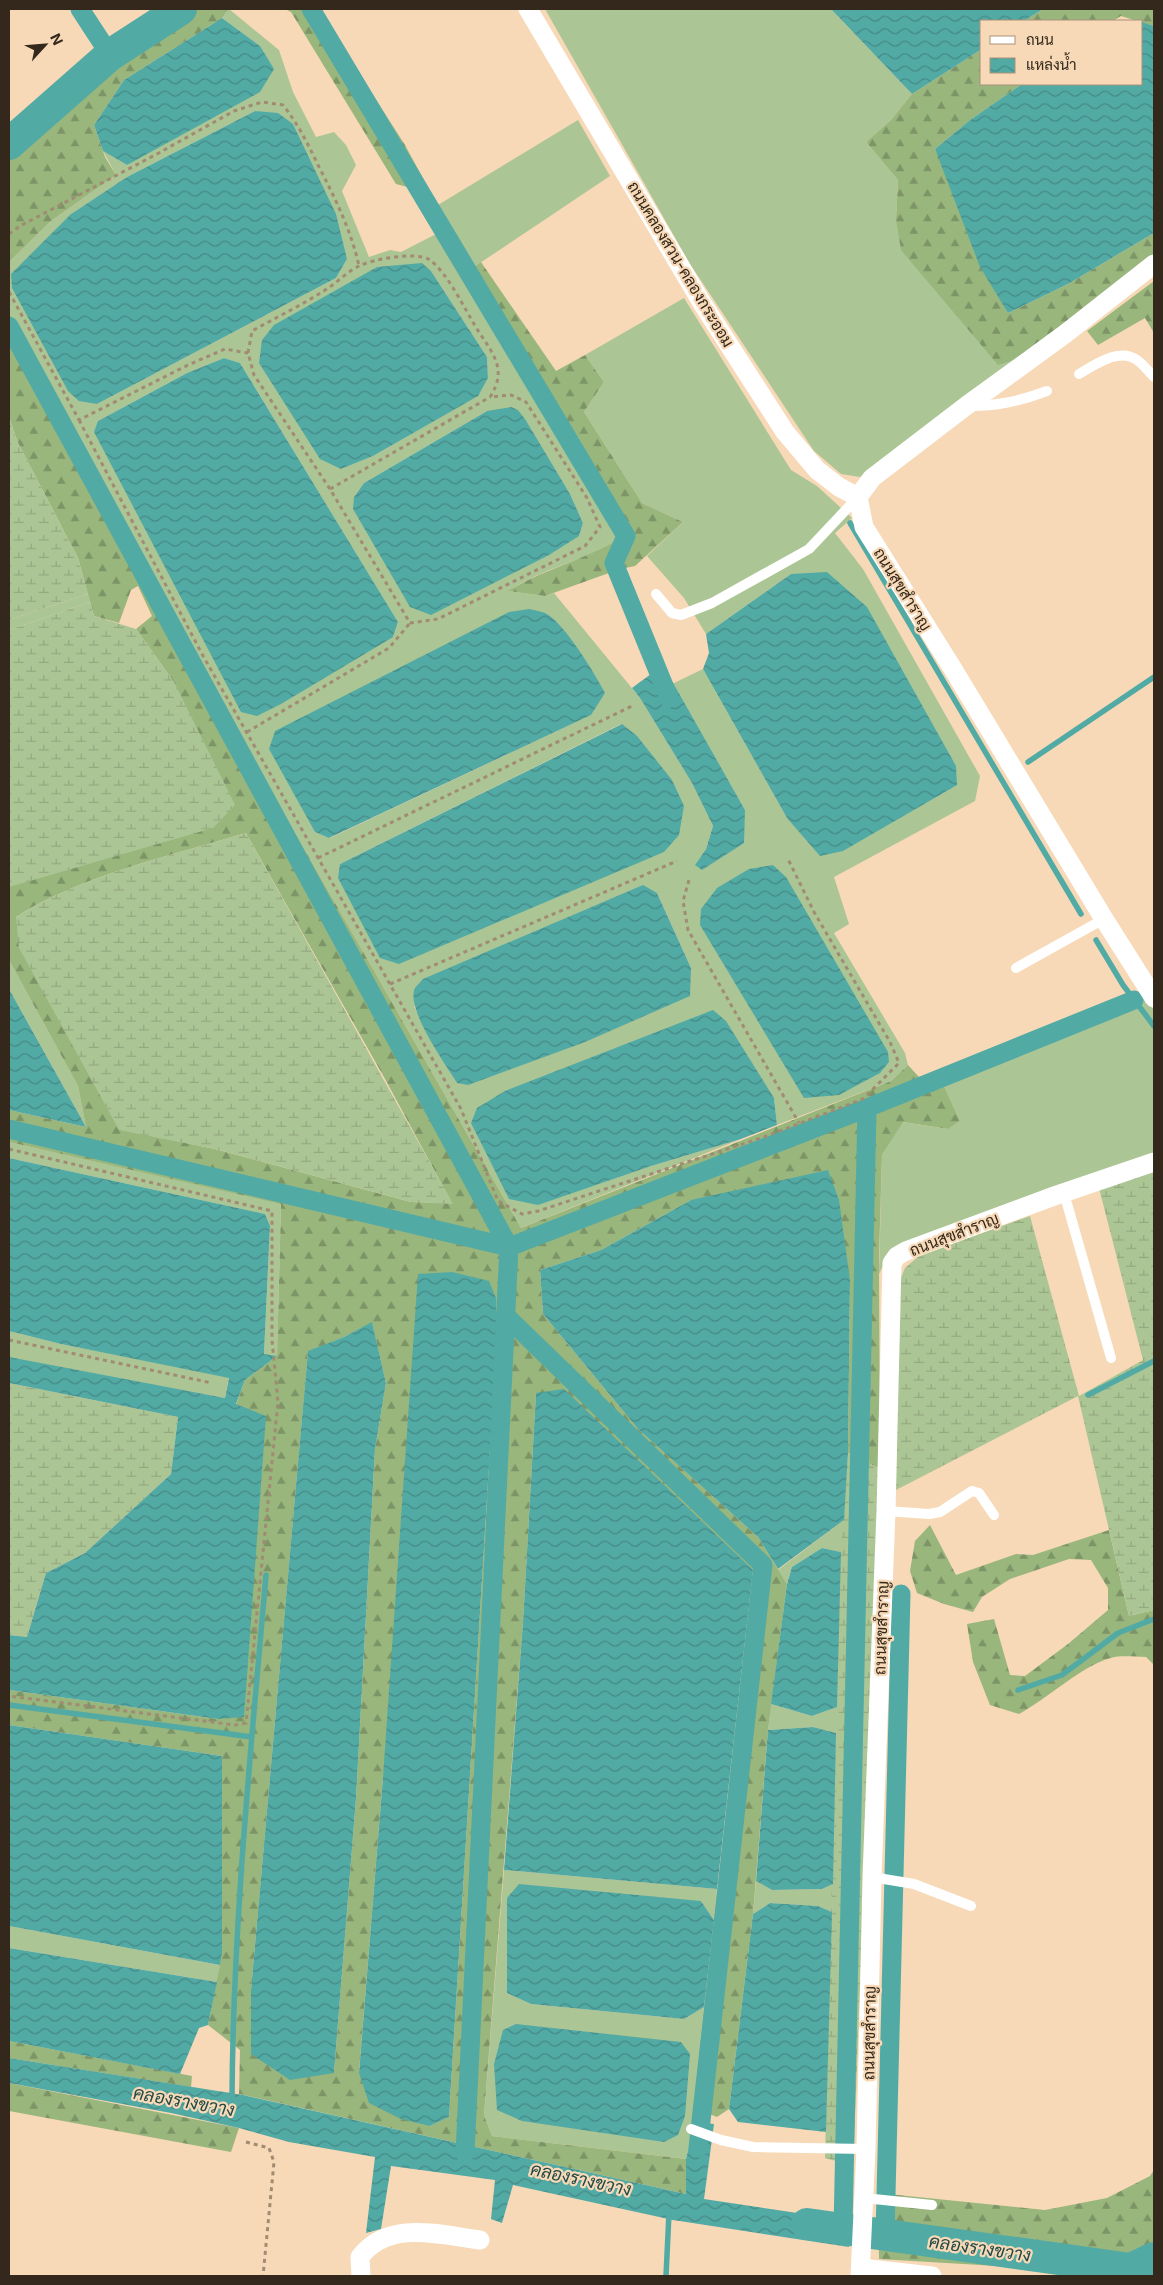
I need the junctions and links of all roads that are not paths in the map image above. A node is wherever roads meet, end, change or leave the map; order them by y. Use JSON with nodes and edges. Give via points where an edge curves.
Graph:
{"nodes":[{"id":1,"x":528,"y":9,"type":"edge"},
{"id":2,"x":1154,"y":264,"type":"edge"},
{"id":3,"x":1079,"y":374,"type":"dead end"},
{"id":4,"x":1154,"y":378,"type":"edge"},
{"id":5,"x":1047,"y":391,"type":"dead end"},
{"id":6,"x":966,"y":406,"type":"junction"},
{"id":7,"x":858,"y":497,"type":"junction"},
{"id":8,"x":656,"y":594,"type":"dead end"},
{"id":9,"x":1104,"y":919,"type":"junction"},
{"id":10,"x":1016,"y":968,"type":"dead end"},
{"id":11,"x":1154,"y":998,"type":"edge"},
{"id":12,"x":1154,"y":1162,"type":"edge"},
{"id":13,"x":1064,"y":1193,"type":"junction"},
{"id":14,"x":1111,"y":1358,"type":"dead end"},
{"id":15,"x":886,"y":1511,"type":"junction"},
{"id":16,"x":994,"y":1515,"type":"dead end"},
{"id":17,"x":872,"y":1877,"type":"junction"},
{"id":18,"x":971,"y":1906,"type":"dead end"},
{"id":19,"x":691,"y":2129,"type":"dead end"},
{"id":20,"x":866,"y":2150,"type":"junction"},
{"id":21,"x":864,"y":2201,"type":"junction"},
{"id":22,"x":932,"y":2205,"type":"dead end"},
{"id":23,"x":480,"y":2240,"type":"dead end"},
{"id":24,"x":861,"y":2266,"type":"edge"},
{"id":25,"x":361,"y":2276,"type":"edge"},
{"id":26,"x":932,"y":2276,"type":"edge"}],
"edges":[{"from":1,"to":7,"type":"street","name":"ถนนคลองสวน-คลองกระออม","via":[[702,303],[785,432],[817,470],[839,488]]},
{"from":2,"to":6,"type":"street"},
{"from":3,"to":4,"type":"lane","via":[[1107,359],[1123,355],[1136,359]]},
{"from":5,"to":6,"type":"lane","via":[[1017,402]]},
{"from":6,"to":7,"type":"street","via":[[872,478]]},
{"from":7,"to":8,"type":"lane","via":[[809,550],[712,602],[681,616],[672,613]]},
{"from":7,"to":9,"type":"street","name":"ถนนสุขสำราญ","via":[[864,527]]},
{"from":9,"to":10,"type":"lane"},
{"from":9,"to":11,"type":"street","name":"ถนนสุขสำราญ"},
{"from":12,"to":13,"type":"street","name":"ถนนสุขสำราญ"},
{"from":13,"to":14,"type":"lane"},
{"from":13,"to":15,"type":"street","name":"ถนนสุขสำราญ","via":[[906,1251],[892,1263]]},
{"from":15,"to":16,"type":"lane","via":[[940,1512],[972,1491],[979,1493]]},
{"from":15,"to":17,"type":"street","name":"ถนนสุขสำราญ"},
{"from":17,"to":18,"type":"lane","via":[[914,1884]]},
{"from":17,"to":20,"type":"street","name":"ถนนสุขสำราญ"},
{"from":19,"to":20,"type":"lane","via":[[753,2147]]},
{"from":20,"to":21,"type":"street","name":"ถนนสุขสำราญ"},
{"from":21,"to":22,"type":"lane"},
{"from":21,"to":24,"type":"street","name":"ถนนสุขสำราญ"},
{"from":23,"to":25,"type":"street","via":[[415,2231],[393,2234],[378,2239],[363,2252],[360,2257]]},
{"from":24,"to":26,"type":"street"}]}
